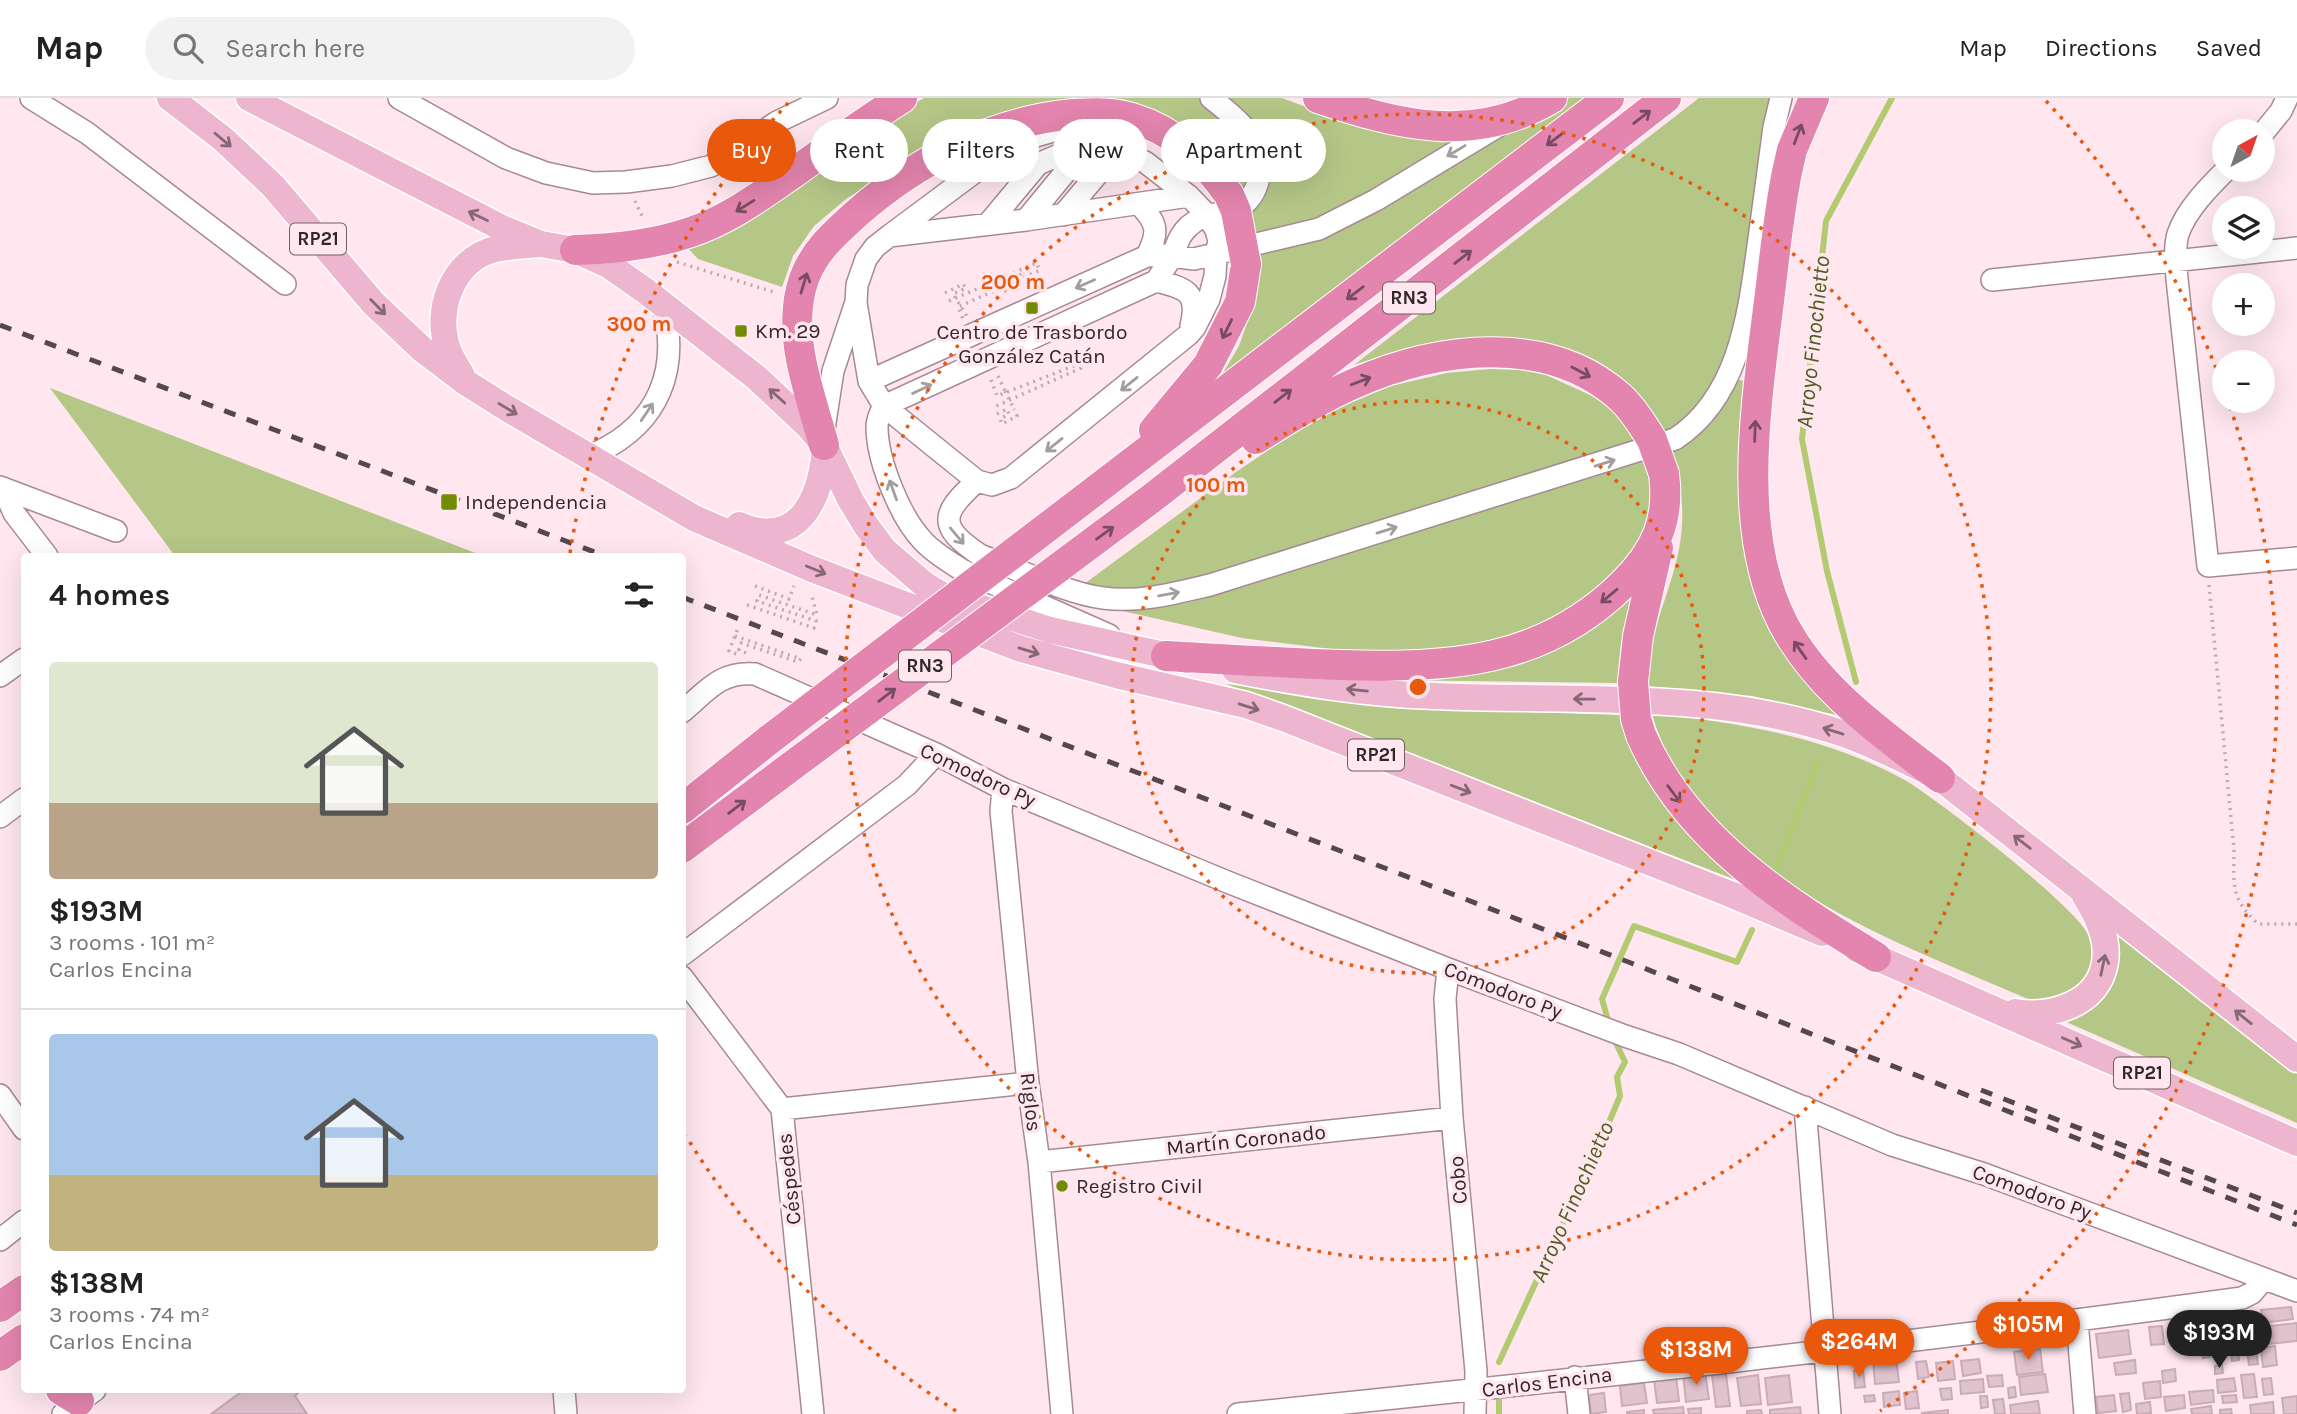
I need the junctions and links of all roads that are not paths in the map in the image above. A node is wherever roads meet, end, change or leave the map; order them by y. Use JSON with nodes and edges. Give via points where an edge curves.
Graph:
{"nodes":[{"id":1,"x":31,"y":98,"type":"edge"},
{"id":2,"x":170,"y":98,"type":"edge"},
{"id":3,"x":248,"y":98,"type":"edge"},
{"id":4,"x":399,"y":98,"type":"edge"},
{"id":5,"x":827,"y":98,"type":"edge"},
{"id":6,"x":902,"y":98,"type":"edge"},
{"id":7,"x":1211,"y":98,"type":"edge"},
{"id":8,"x":1318,"y":98,"type":"edge"},
{"id":9,"x":1552,"y":98,"type":"edge"},
{"id":10,"x":1609,"y":98,"type":"edge"},
{"id":11,"x":1666,"y":98,"type":"edge"},
{"id":12,"x":1780,"y":98,"type":"edge"},
{"id":13,"x":1814,"y":98,"type":"edge"},
{"id":14,"x":2287,"y":98,"type":"edge"},
{"id":15,"x":1514,"y":116,"type":"junction"},
{"id":16,"x":1130,"y":117,"type":"junction"},
{"id":17,"x":2274,"y":119,"type":"edge"},
{"id":18,"x":1053,"y":158,"type":"edge"},
{"id":19,"x":1147,"y":164,"type":"edge"},
{"id":20,"x":1057,"y":182,"type":"edge"},
{"id":21,"x":1091,"y":182,"type":"edge"},
{"id":22,"x":2215,"y":182,"type":"edge"},
{"id":23,"x":1189,"y":196,"type":"junction"},
{"id":24,"x":1139,"y":204,"type":"junction"},
{"id":25,"x":1063,"y":215,"type":"junction"},
{"id":26,"x":1207,"y":215,"type":"junction"},
{"id":27,"x":1026,"y":220,"type":"junction"},
{"id":28,"x":988,"y":225,"type":"junction"},
{"id":29,"x":890,"y":236,"type":"junction"},
{"id":30,"x":541,"y":244,"type":"junction"},
{"id":31,"x":2297,"y":248,"type":"edge"},
{"id":32,"x":575,"y":250,"type":"junction"},
{"id":33,"x":1216,"y":253,"type":"junction"},
{"id":34,"x":1147,"y":256,"type":"junction"},
{"id":35,"x":1172,"y":257,"type":"junction"},
{"id":36,"x":2176,"y":261,"type":"junction"},
{"id":37,"x":1992,"y":280,"type":"dead end"},
{"id":38,"x":1156,"y":281,"type":"junction"},
{"id":39,"x":285,"y":284,"type":"dead end"},
{"id":40,"x":856,"y":303,"type":"junction"},
{"id":41,"x":663,"y":305,"type":"junction"},
{"id":42,"x":1188,"y":335,"type":"junction"},
{"id":43,"x":465,"y":382,"type":"junction"},
{"id":44,"x":869,"y":382,"type":"junction"},
{"id":45,"x":884,"y":406,"type":"junction"},
{"id":46,"x":552,"y":434,"type":"junction"},
{"id":47,"x":825,"y":448,"type":"junction"},
{"id":48,"x":598,"y":452,"type":"junction"},
{"id":49,"x":977,"y":481,"type":"junction"},
{"id":50,"x":1,"y":487,"type":"edge"},
{"id":51,"x":1093,"y":492,"type":"junction"},
{"id":52,"x":1152,"y":498,"type":"junction"},
{"id":53,"x":116,"y":531,"type":"dead end"},
{"id":54,"x":1660,"y":533,"type":"junction"},
{"id":55,"x":45,"y":553,"type":"edge"},
{"id":56,"x":2297,"y":558,"type":"edge"},
{"id":57,"x":1157,"y":654,"type":"junction"},
{"id":58,"x":21,"y":661,"type":"edge"},
{"id":59,"x":0,"y":676,"type":"edge"},
{"id":60,"x":686,"y":709,"type":"edge"},
{"id":61,"x":936,"y":754,"type":"junction"},
{"id":62,"x":1940,"y":778,"type":"junction"},
{"id":63,"x":1003,"y":789,"type":"junction"},
{"id":64,"x":21,"y":801,"type":"edge"},
{"id":65,"x":686,"y":806,"type":"edge"},
{"id":66,"x":0,"y":817,"type":"edge"},
{"id":67,"x":686,"y":845,"type":"edge"},
{"id":68,"x":2076,"y":883,"type":"junction"},
{"id":69,"x":686,"y":952,"type":"edge"},
{"id":70,"x":1876,"y":957,"type":"junction"},
{"id":71,"x":1448,"y":969,"type":"junction"},
{"id":72,"x":686,"y":982,"type":"edge"},
{"id":73,"x":1987,"y":1005,"type":"junction"},
{"id":74,"x":2297,"y":1059,"type":"edge"},
{"id":75,"x":1028,"y":1083,"type":"junction"},
{"id":76,"x":0,"y":1095,"type":"edge"},
{"id":77,"x":1805,"y":1107,"type":"junction"},
{"id":78,"x":782,"y":1109,"type":"junction"},
{"id":79,"x":1452,"y":1118,"type":"junction"},
{"id":80,"x":21,"y":1125,"type":"edge"},
{"id":81,"x":2297,"y":1143,"type":"edge"},
{"id":82,"x":1039,"y":1162,"type":"junction"},
{"id":83,"x":21,"y":1223,"type":"edge"},
{"id":84,"x":0,"y":1240,"type":"edge"},
{"id":85,"x":2264,"y":1279,"type":"junction"},
{"id":86,"x":2297,"y":1290,"type":"edge"},
{"id":87,"x":2077,"y":1321,"type":"junction"},
{"id":88,"x":21,"y":1341,"type":"edge"},
{"id":89,"x":1824,"y":1352,"type":"junction"},
{"id":90,"x":0,"y":1356,"type":"edge"},
{"id":91,"x":1575,"y":1377,"type":"junction"},
{"id":92,"x":1476,"y":1390,"type":"junction"},
{"id":93,"x":564,"y":1393,"type":"edge"},
{"id":94,"x":566,"y":1414,"type":"edge"},
{"id":95,"x":813,"y":1414,"type":"edge"},
{"id":96,"x":1062,"y":1414,"type":"edge"},
{"id":97,"x":1238,"y":1414,"type":"edge"},
{"id":98,"x":1475,"y":1414,"type":"edge"},
{"id":99,"x":1579,"y":1414,"type":"edge"},
{"id":100,"x":1830,"y":1414,"type":"edge"},
{"id":101,"x":2085,"y":1414,"type":"edge"}],
"edges":[{"from":1,"to":39,"type":"street","via":[[87,133]]},
{"from":2,"to":43,"type":"main road","number":"RP21","one_way":true,"via":[[273,186],[374,304]]},
{"from":30,"to":3,"type":"main road","one_way":true},
{"from":4,"to":5,"type":"street","via":[[506,158],[593,183],[672,176],[710,166],[777,122]]},
{"from":6,"to":32,"type":"highway","one_way":true,"via":[[723,219],[656,243]]},
{"from":7,"to":26,"type":"street","via":[[1249,134],[1260,172],[1247,201],[1224,215]]},
{"from":8,"to":15,"type":"highway","via":[[1409,124],[1461,126]]},
{"from":9,"to":15,"type":"highway"},
{"from":10,"to":51,"type":"highway","number":"RN3","one_way":true},
{"from":52,"to":11,"type":"highway","number":"RN3","one_way":true},
{"from":49,"to":12,"type":"street","one_way":true,"via":[[960,496],[949,519],[950,529],[980,555],[1082,594],[1153,597],[1210,585],[1675,439],[1715,398],[1738,352],[1750,305]]},
{"from":62,"to":13,"type":"highway","one_way":true,"via":[[1820,676],[1783,623],[1763,565],[1754,496],[1759,377],[1787,172]]},
{"from":14,"to":17,"type":"street"},
{"from":15,"to":33,"type":"street","one_way":true,"via":[[1336,222],[1302,235]]},
{"from":16,"to":29,"type":"street","via":[[1036,136],[991,160]]},
{"from":47,"to":16,"type":"highway","one_way":true,"via":[[799,354],[799,300],[812,260],[827,240],[895,182],[981,136],[1063,115]]},
{"from":16,"to":51,"type":"highway","one_way":true,"bridge":true,"via":[[1162,130],[1206,164],[1236,211],[1246,264],[1240,302],[1208,365],[1163,421]]},
{"from":18,"to":28,"type":"street","via":[[1038,164]]},
{"from":19,"to":23,"type":"street"},
{"from":20,"to":27,"type":"street"},
{"from":21,"to":25,"type":"street"},
{"from":22,"to":36,"type":"street","via":[[2178,232]]},
{"from":23,"to":24,"type":"street"},
{"from":23,"to":26,"type":"street"},
{"from":24,"to":25,"type":"street"},
{"from":24,"to":34,"type":"street","via":[[1154,220],[1156,238]]},
{"from":25,"to":27,"type":"street"},
{"from":26,"to":33,"type":"street","via":[[1219,241]]},
{"from":26,"to":35,"type":"street","via":[[1178,237]]},
{"from":27,"to":28,"type":"street"},
{"from":28,"to":29,"type":"street"},
{"from":29,"to":40,"type":"street","via":[[866,259]]},
{"from":30,"to":32,"type":"main road"},
{"from":30,"to":43,"type":"main road","via":[[493,249],[462,268],[452,283],[443,329],[448,351]]},
{"from":31,"to":36,"type":"street"},
{"from":32,"to":41,"type":"main road","via":[[610,266]]},
{"from":33,"to":35,"type":"street","via":[[1194,259]]},
{"from":33,"to":42,"type":"street","via":[[1209,299]]},
{"from":34,"to":35,"type":"street"},
{"from":34,"to":44,"type":"street","one_way":true},
{"from":35,"to":38,"type":"street"},
{"from":36,"to":37,"type":"street"},
{"from":36,"to":56,"type":"street","via":[[2208,566]]},
{"from":38,"to":42,"type":"street","via":[[1187,291],[1194,309]]},
{"from":45,"to":38,"type":"street","one_way":true},
{"from":40,"to":44,"type":"street"},
{"from":40,"to":47,"type":"street","via":[[830,382]]},
{"from":47,"to":41,"type":"main road","one_way":true,"via":[[757,378]]},
{"from":48,"to":41,"type":"street","one_way":true,"via":[[641,422],[661,389],[671,340]]},
{"from":42,"to":49,"type":"street","one_way":true,"via":[[1011,478],[992,485]]},
{"from":43,"to":46,"type":"main road","number":"RP21","one_way":true},
{"from":44,"to":45,"type":"street"},
{"from":45,"to":49,"type":"street"},
{"from":57,"to":45,"type":"street","one_way":true,"via":[[962,570],[940,556],[907,521],[887,474],[877,426]]},
{"from":46,"to":48,"type":"main road"},
{"from":46,"to":70,"type":"main road","number":"RP21","one_way":true,"via":[[694,518],[802,565],[1021,649],[1283,718],[1730,894]]},
{"from":47,"to":48,"type":"main road","via":[[819,486],[805,514],[785,530],[762,532],[699,508]]},
{"from":47,"to":57,"type":"main road","via":[[867,527],[885,551],[925,585],[942,595],[1050,630]]},
{"from":50,"to":53,"type":"street"},
{"from":50,"to":55,"type":"street","via":[[14,513]]},
{"from":51,"to":65,"type":"highway","number":"RN3","bridge":true},
{"from":52,"to":54,"type":"highway","one_way":true,"bridge":true,"via":[[1353,383],[1412,364],[1482,352],[1524,354],[1545,357],[1597,381],[1639,419],[1664,474]]},
{"from":67,"to":52,"type":"highway","number":"RN3","one_way":true,"bridge":true},
{"from":54,"to":57,"type":"highway","one_way":true,"via":[[1630,577],[1587,614],[1507,652],[1410,667]]},
{"from":54,"to":70,"type":"highway","one_way":true,"bridge":true,"via":[[1633,682],[1636,719],[1652,760],[1709,835],[1745,868]]},
{"from":62,"to":57,"type":"main road","one_way":true,"via":[[1843,734],[1768,715],[1648,700],[1354,690]]},
{"from":58,"to":59,"type":"street"},
{"from":60,"to":61,"type":"street","name":"Comodoro Py","via":[[719,681],[735,673],[755,674]]},
{"from":61,"to":63,"type":"street","name":"Comodoro Py"},
{"from":61,"to":69,"type":"street","via":[[907,785]]},
{"from":68,"to":62,"type":"main road","one_way":true},
{"from":63,"to":71,"type":"street","name":"Comodoro Py"},
{"from":63,"to":75,"type":"street","name":"Riglos","via":[[1001,811]]},
{"from":64,"to":66,"type":"street"},
{"from":73,"to":68,"type":"main road","one_way":true,"via":[[2045,1014],[2065,1009],[2092,990],[2105,964],[2106,947],[2096,917]]},
{"from":74,"to":68,"type":"main road","one_way":true},
{"from":70,"to":73,"type":"main road","number":"RP21"},
{"from":71,"to":77,"type":"street","name":"Comodoro Py","via":[[1679,1054]]},
{"from":71,"to":79,"type":"street","name":"Cobo","via":[[1445,999]]},
{"from":72,"to":78,"type":"street","name":"Céspedes"},
{"from":73,"to":81,"type":"main road","number":"RP21","one_way":true},
{"from":75,"to":78,"type":"street"},
{"from":75,"to":82,"type":"street","name":"Riglos"},
{"from":76,"to":80,"type":"street"},
{"from":77,"to":85,"type":"street","name":"Comodoro Py","via":[[1892,1145],[1984,1174]]},
{"from":77,"to":89,"type":"street"},
{"from":78,"to":95,"type":"street","name":"Céspedes"},
{"from":79,"to":82,"type":"street","name":"Martín Coronado"},
{"from":79,"to":92,"type":"street","name":"Cobo"},
{"from":82,"to":96,"type":"street","name":"Riglos"},
{"from":83,"to":84,"type":"street"},
{"from":85,"to":86,"type":"street","name":"Comodoro Py"},
{"from":85,"to":87,"type":"street","name":"Carlos Encina","via":[[2242,1298]]},
{"from":87,"to":89,"type":"street","name":"Carlos Encina"},
{"from":87,"to":101,"type":"street"},
{"from":88,"to":90,"type":"highway"},
{"from":89,"to":91,"type":"street","name":"Carlos Encina"},
{"from":89,"to":100,"type":"street"},
{"from":91,"to":92,"type":"street","name":"Carlos Encina"},
{"from":91,"to":99,"type":"street"},
{"from":92,"to":97,"type":"street","name":"Carlos Encina"},
{"from":92,"to":98,"type":"street","name":"Cobo"},
{"from":93,"to":94,"type":"street"}]}
